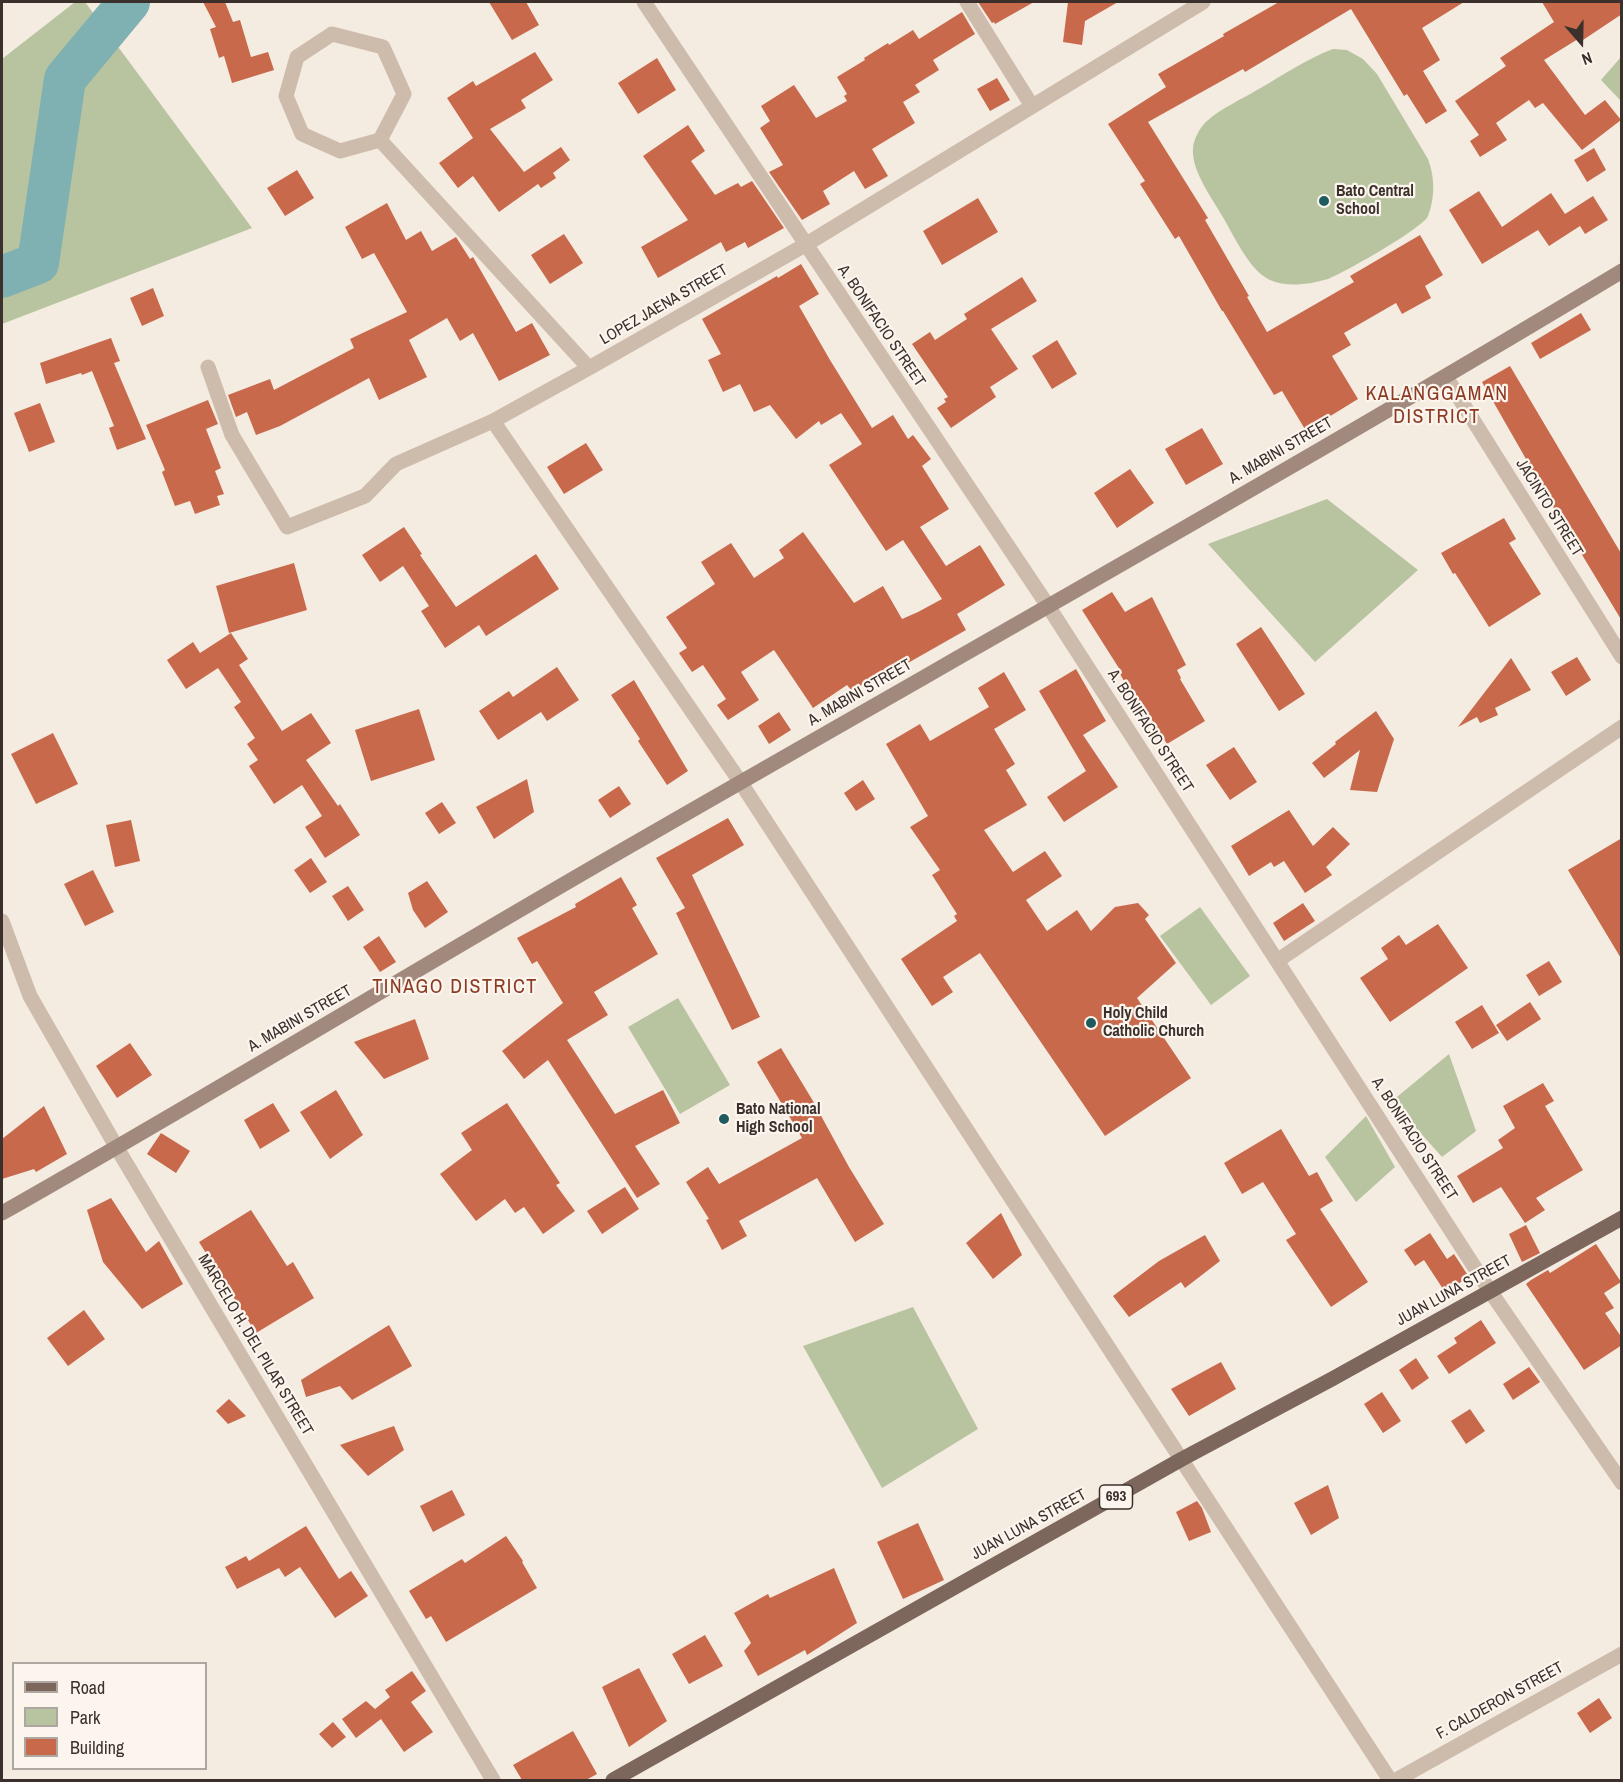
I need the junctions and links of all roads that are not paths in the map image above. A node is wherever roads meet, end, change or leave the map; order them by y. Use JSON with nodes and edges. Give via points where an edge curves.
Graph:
{"nodes":[{"id":1,"x":644,"y":2,"type":"edge"},
{"id":2,"x":967,"y":2,"type":"edge"},
{"id":3,"x":1203,"y":2,"type":"edge"},
{"id":4,"x":1032,"y":106,"type":"junction"},
{"id":5,"x":380,"y":140,"type":"junction"},
{"id":6,"x":806,"y":245,"type":"junction"},
{"id":7,"x":1622,"y":271,"type":"edge"},
{"id":8,"x":208,"y":367,"type":"dead end"},
{"id":9,"x":589,"y":368,"type":"junction"},
{"id":10,"x":1446,"y":377,"type":"junction"},
{"id":11,"x":493,"y":421,"type":"junction"},
{"id":12,"x":1048,"y":606,"type":"junction"},
{"id":13,"x":1622,"y":657,"type":"edge"},
{"id":14,"x":1622,"y":727,"type":"edge"},
{"id":15,"x":741,"y":783,"type":"junction"},
{"id":16,"x":2,"y":921,"type":"edge"},
{"id":17,"x":1277,"y":961,"type":"junction"},
{"id":18,"x":117,"y":1148,"type":"junction"},
{"id":19,"x":2,"y":1213,"type":"edge"},
{"id":20,"x":1622,"y":1218,"type":"edge"},
{"id":21,"x":1490,"y":1291,"type":"junction"},
{"id":22,"x":1182,"y":1459,"type":"junction"},
{"id":23,"x":1622,"y":1483,"type":"edge"},
{"id":24,"x":1622,"y":1654,"type":"edge"},
{"id":25,"x":493,"y":1780,"type":"edge"},
{"id":26,"x":613,"y":1780,"type":"edge"},
{"id":27,"x":1390,"y":1780,"type":"edge"},
{"id":28,"x":1396,"y":1780,"type":"edge"}],
"edges":[{"from":1,"to":6,"type":"street","name":"A. BONIFACIO STREET"},
{"from":2,"to":4,"type":"street"},
{"from":3,"to":4,"type":"street","name":"LOPEZ JAENA STREET"},
{"from":4,"to":6,"type":"street","name":"LOPEZ JAENA STREET"},
{"from":5,"to":5,"type":"street","via":[[404,94],[383,47],[332,34],[297,57],[285,96],[302,134],[340,151]]},
{"from":5,"to":9,"type":"street"},
{"from":6,"to":9,"type":"street","name":"LOPEZ JAENA STREET"},
{"from":6,"to":12,"type":"street","name":"A. BONIFACIO STREET"},
{"from":7,"to":10,"type":"street","name":"A. MABINI STREET"},
{"from":8,"to":11,"type":"street","name":"LOPEZ JAENA STREET","via":[[232,435],[286,527],[365,496],[396,464]]},
{"from":9,"to":11,"type":"street","name":"LOPEZ JAENA STREET"},
{"from":10,"to":12,"type":"street","name":"A. MABINI STREET"},
{"from":10,"to":13,"type":"street","name":"JACINTO STREET"},
{"from":11,"to":15,"type":"street"},
{"from":12,"to":15,"type":"street","name":"A. MABINI STREET"},
{"from":12,"to":17,"type":"street","name":"A. BONIFACIO STREET"},
{"from":14,"to":17,"type":"street"},
{"from":15,"to":18,"type":"street","name":"A. MABINI STREET"},
{"from":15,"to":22,"type":"street"},
{"from":16,"to":18,"type":"street","name":"MARCELO H. DEL PILAR STREET","via":[[30,996]]},
{"from":17,"to":21,"type":"street","name":"A. BONIFACIO STREET"},
{"from":18,"to":19,"type":"street","name":"A. MABINI STREET"},
{"from":18,"to":25,"type":"street","name":"MARCELO H. DEL PILAR STREET"},
{"from":20,"to":21,"type":"main road","name":"JUAN LUNA STREET","number":"693"},
{"from":21,"to":22,"type":"main road","name":"JUAN LUNA STREET","number":"693"},
{"from":21,"to":23,"type":"street","name":"A. BONIFACIO STREET"},
{"from":22,"to":26,"type":"main road","name":"JUAN LUNA STREET","number":"693"},
{"from":22,"to":27,"type":"street"},
{"from":24,"to":28,"type":"street","name":"F. CALDERON STREET"}]}
